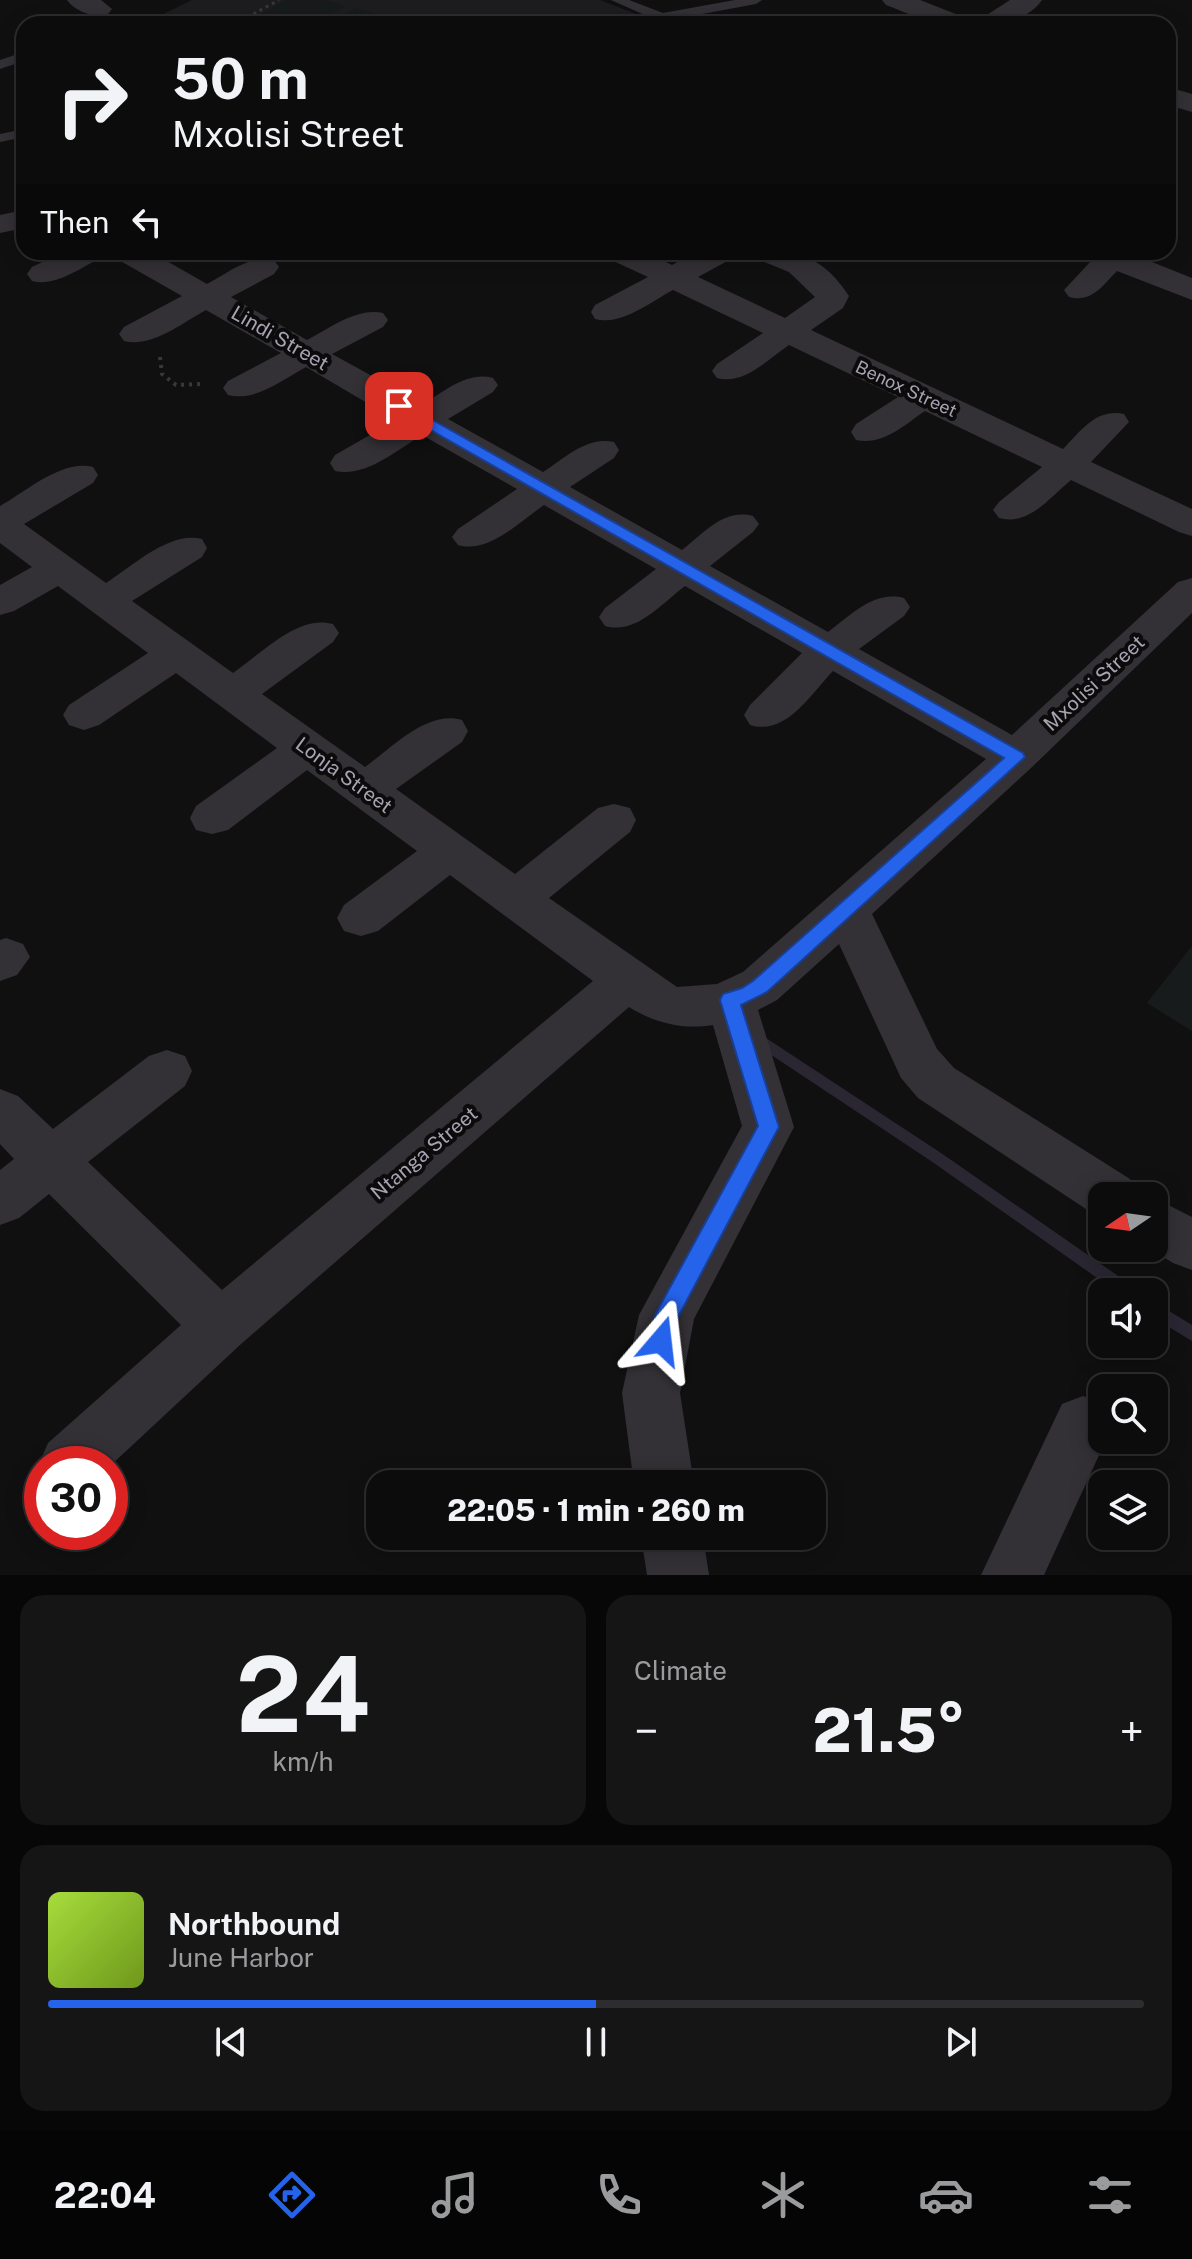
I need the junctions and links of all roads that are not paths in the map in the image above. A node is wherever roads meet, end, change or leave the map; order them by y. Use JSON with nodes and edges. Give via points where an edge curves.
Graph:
{"nodes":[{"id":1,"x":617,"y":0,"type":"edge"},
{"id":2,"x":756,"y":0,"type":"edge"},
{"id":3,"x":895,"y":0,"type":"edge"},
{"id":4,"x":1029,"y":0,"type":"edge"},
{"id":5,"x":658,"y":16,"type":"edge"},
{"id":6,"x":673,"y":16,"type":"edge"},
{"id":7,"x":941,"y":16,"type":"edge"},
{"id":8,"x":1001,"y":16,"type":"edge"},
{"id":9,"x":72,"y":260,"type":"edge"},
{"id":10,"x":142,"y":260,"type":"edge"},
{"id":11,"x":637,"y":260,"type":"edge"},
{"id":12,"x":705,"y":260,"type":"edge"},
{"id":13,"x":788,"y":260,"type":"edge"},
{"id":14,"x":1104,"y":260,"type":"edge"},
{"id":15,"x":1123,"y":260,"type":"edge"},
{"id":16,"x":263,"y":267,"type":"dead end"},
{"id":17,"x":43,"y":274,"type":"dead end"},
{"id":18,"x":672,"y":277,"type":"junction"},
{"id":19,"x":1080,"y":290,"type":"dead end"},
{"id":20,"x":1192,"y":290,"type":"edge"},
{"id":21,"x":207,"y":296,"type":"junction"},
{"id":22,"x":607,"y":312,"type":"dead end"},
{"id":23,"x":371,"y":320,"type":"dead end"},
{"id":24,"x":788,"y":333,"type":"junction"},
{"id":25,"x":136,"y":334,"type":"road end"},
{"id":26,"x":307,"y":353,"type":"junction"},
{"id":27,"x":729,"y":371,"type":"dead end"},
{"id":28,"x":481,"y":385,"type":"dead end"},
{"id":29,"x":240,"y":388,"type":"road end"},
{"id":30,"x":922,"y":397,"type":"junction"},
{"id":31,"x":422,"y":419,"type":"junction"},
{"id":32,"x":1111,"y":422,"type":"dead end"},
{"id":33,"x":869,"y":432,"type":"dead end"},
{"id":34,"x":601,"y":450,"type":"dead end"},
{"id":35,"x":348,"y":463,"type":"dead end"},
{"id":36,"x":1067,"y":465,"type":"junction"},
{"id":37,"x":80,"y":475,"type":"dead end"},
{"id":38,"x":543,"y":488,"type":"junction"},
{"id":39,"x":1012,"y":510,"type":"dead end"},
{"id":40,"x":0,"y":523,"type":"edge"},
{"id":41,"x":740,"y":524,"type":"dead end"},
{"id":42,"x":1192,"y":524,"type":"edge"},
{"id":43,"x":471,"y":537,"type":"dead end"},
{"id":44,"x":188,"y":548,"type":"dead end"},
{"id":45,"x":59,"y":568,"type":"junction"},
{"id":46,"x":683,"y":568,"type":"junction"},
{"id":47,"x":1192,"y":591,"type":"edge"},
{"id":48,"x":105,"y":601,"type":"junction"},
{"id":49,"x":0,"y":602,"type":"edge"},
{"id":50,"x":890,"y":607,"type":"dead end"},
{"id":51,"x":619,"y":617,"type":"dead end"},
{"id":52,"x":319,"y":633,"type":"dead end"},
{"id":53,"x":829,"y":651,"type":"junction"},
{"id":54,"x":177,"y":653,"type":"junction"},
{"id":55,"x":233,"y":694,"type":"junction"},
{"id":56,"x":84,"y":715,"type":"dead end"},
{"id":57,"x":765,"y":715,"type":"dead end"},
{"id":58,"x":447,"y":731,"type":"dead end"},
{"id":59,"x":307,"y":748,"type":"junction"},
{"id":60,"x":1016,"y":757,"type":"junction"},
{"id":61,"x":365,"y":789,"type":"junction"},
{"id":62,"x":212,"y":818,"type":"dead end"},
{"id":63,"x":614,"y":820,"type":"dead end"},
{"id":64,"x":450,"y":851,"type":"junction"},
{"id":65,"x":516,"y":899,"type":"junction"},
{"id":66,"x":846,"y":909,"type":"junction"},
{"id":67,"x":361,"y":918,"type":"dead end"},
{"id":68,"x":627,"y":980,"type":"junction"},
{"id":69,"x":713,"y":1003,"type":"junction"},
{"id":70,"x":167,"y":1071,"type":"dead end"},
{"id":71,"x":0,"y":1111,"type":"edge"},
{"id":72,"x":51,"y":1160,"type":"junction"},
{"id":73,"x":1089,"y":1182,"type":"edge"},
{"id":74,"x":0,"y":1201,"type":"edge"},
{"id":75,"x":1168,"y":1231,"type":"edge"},
{"id":76,"x":1192,"y":1246,"type":"edge"},
{"id":77,"x":221,"y":1326,"type":"junction"},
{"id":78,"x":1083,"y":1424,"type":"dead end"},
{"id":79,"x":89,"y":1446,"type":"edge"},
{"id":80,"x":662,"y":1470,"type":"edge"},
{"id":81,"x":674,"y":1550,"type":"edge"},
{"id":82,"x":678,"y":1575,"type":"edge"},
{"id":83,"x":1012,"y":1575,"type":"edge"}],
"edges":[{"from":1,"to":5,"type":"lane"},
{"from":2,"to":6,"type":"lane"},
{"from":3,"to":7,"type":"street"},
{"from":4,"to":8,"type":"street"},
{"from":9,"to":17,"type":"street"},
{"from":10,"to":21,"type":"street","name":"Lindi Street"},
{"from":11,"to":18,"type":"street","name":"Benox Street"},
{"from":12,"to":18,"type":"street"},
{"from":13,"to":24,"type":"street","via":[[833,296]]},
{"from":14,"to":19,"type":"street"},
{"from":15,"to":20,"type":"street"},
{"from":16,"to":21,"type":"street"},
{"from":18,"to":22,"type":"street"},
{"from":18,"to":24,"type":"street","name":"Benox Street"},
{"from":21,"to":25,"type":"street"},
{"from":21,"to":26,"type":"street","name":"Lindi Street"},
{"from":23,"to":26,"type":"street"},
{"from":24,"to":27,"type":"street"},
{"from":24,"to":30,"type":"street","name":"Benox Street"},
{"from":26,"to":29,"type":"street"},
{"from":26,"to":31,"type":"street","name":"Lindi Street"},
{"from":28,"to":31,"type":"street"},
{"from":30,"to":33,"type":"street"},
{"from":30,"to":36,"type":"street","name":"Benox Street"},
{"from":31,"to":35,"type":"street"},
{"from":31,"to":38,"type":"street","name":"Lindi Street"},
{"from":32,"to":36,"type":"street"},
{"from":34,"to":38,"type":"street"},
{"from":36,"to":39,"type":"street"},
{"from":36,"to":42,"type":"street","name":"Benox Street"},
{"from":37,"to":40,"type":"street"},
{"from":38,"to":43,"type":"street"},
{"from":38,"to":46,"type":"street","name":"Lindi Street"},
{"from":40,"to":45,"type":"street","name":"Lonja Street"},
{"from":41,"to":46,"type":"street"},
{"from":44,"to":48,"type":"street"},
{"from":45,"to":48,"type":"street","name":"Lonja Street"},
{"from":45,"to":49,"type":"street"},
{"from":46,"to":51,"type":"street"},
{"from":46,"to":53,"type":"street","name":"Lindi Street"},
{"from":47,"to":60,"type":"street","name":"Mxolisi Street"},
{"from":48,"to":54,"type":"street","name":"Lonja Street"},
{"from":50,"to":53,"type":"street"},
{"from":52,"to":55,"type":"street"},
{"from":53,"to":57,"type":"street"},
{"from":53,"to":60,"type":"street","name":"Lindi Street"},
{"from":54,"to":55,"type":"street","name":"Lonja Street"},
{"from":54,"to":56,"type":"street"},
{"from":55,"to":59,"type":"street","name":"Lonja Street"},
{"from":58,"to":61,"type":"street"},
{"from":59,"to":61,"type":"street","name":"Lonja Street"},
{"from":59,"to":62,"type":"street"},
{"from":60,"to":66,"type":"street","name":"Mxolisi Street"},
{"from":61,"to":64,"type":"street","name":"Lonja Street"},
{"from":63,"to":65,"type":"street"},
{"from":64,"to":65,"type":"street","name":"Lonja Street"},
{"from":64,"to":67,"type":"street"},
{"from":65,"to":68,"type":"street","name":"Lonja Street"},
{"from":66,"to":69,"type":"street","name":"Mxolisi Street","via":[[748,995]]},
{"from":66,"to":73,"type":"street","via":[[919,1063],[936,1083]]},
{"from":68,"to":69,"type":"street","name":"Lonja Street","via":[[672,1005]]},
{"from":68,"to":77,"type":"street","name":"Ntanga Street"},
{"from":69,"to":80,"type":"street","via":[[768,1127],[667,1315],[651,1393]]},
{"from":70,"to":72,"type":"street"},
{"from":71,"to":72,"type":"street"},
{"from":72,"to":74,"type":"street"},
{"from":72,"to":77,"type":"street"},
{"from":75,"to":76,"type":"street"},
{"from":77,"to":79,"type":"street","name":"Ntanga Street"},
{"from":78,"to":83,"type":"street"},
{"from":81,"to":82,"type":"street"}]}
